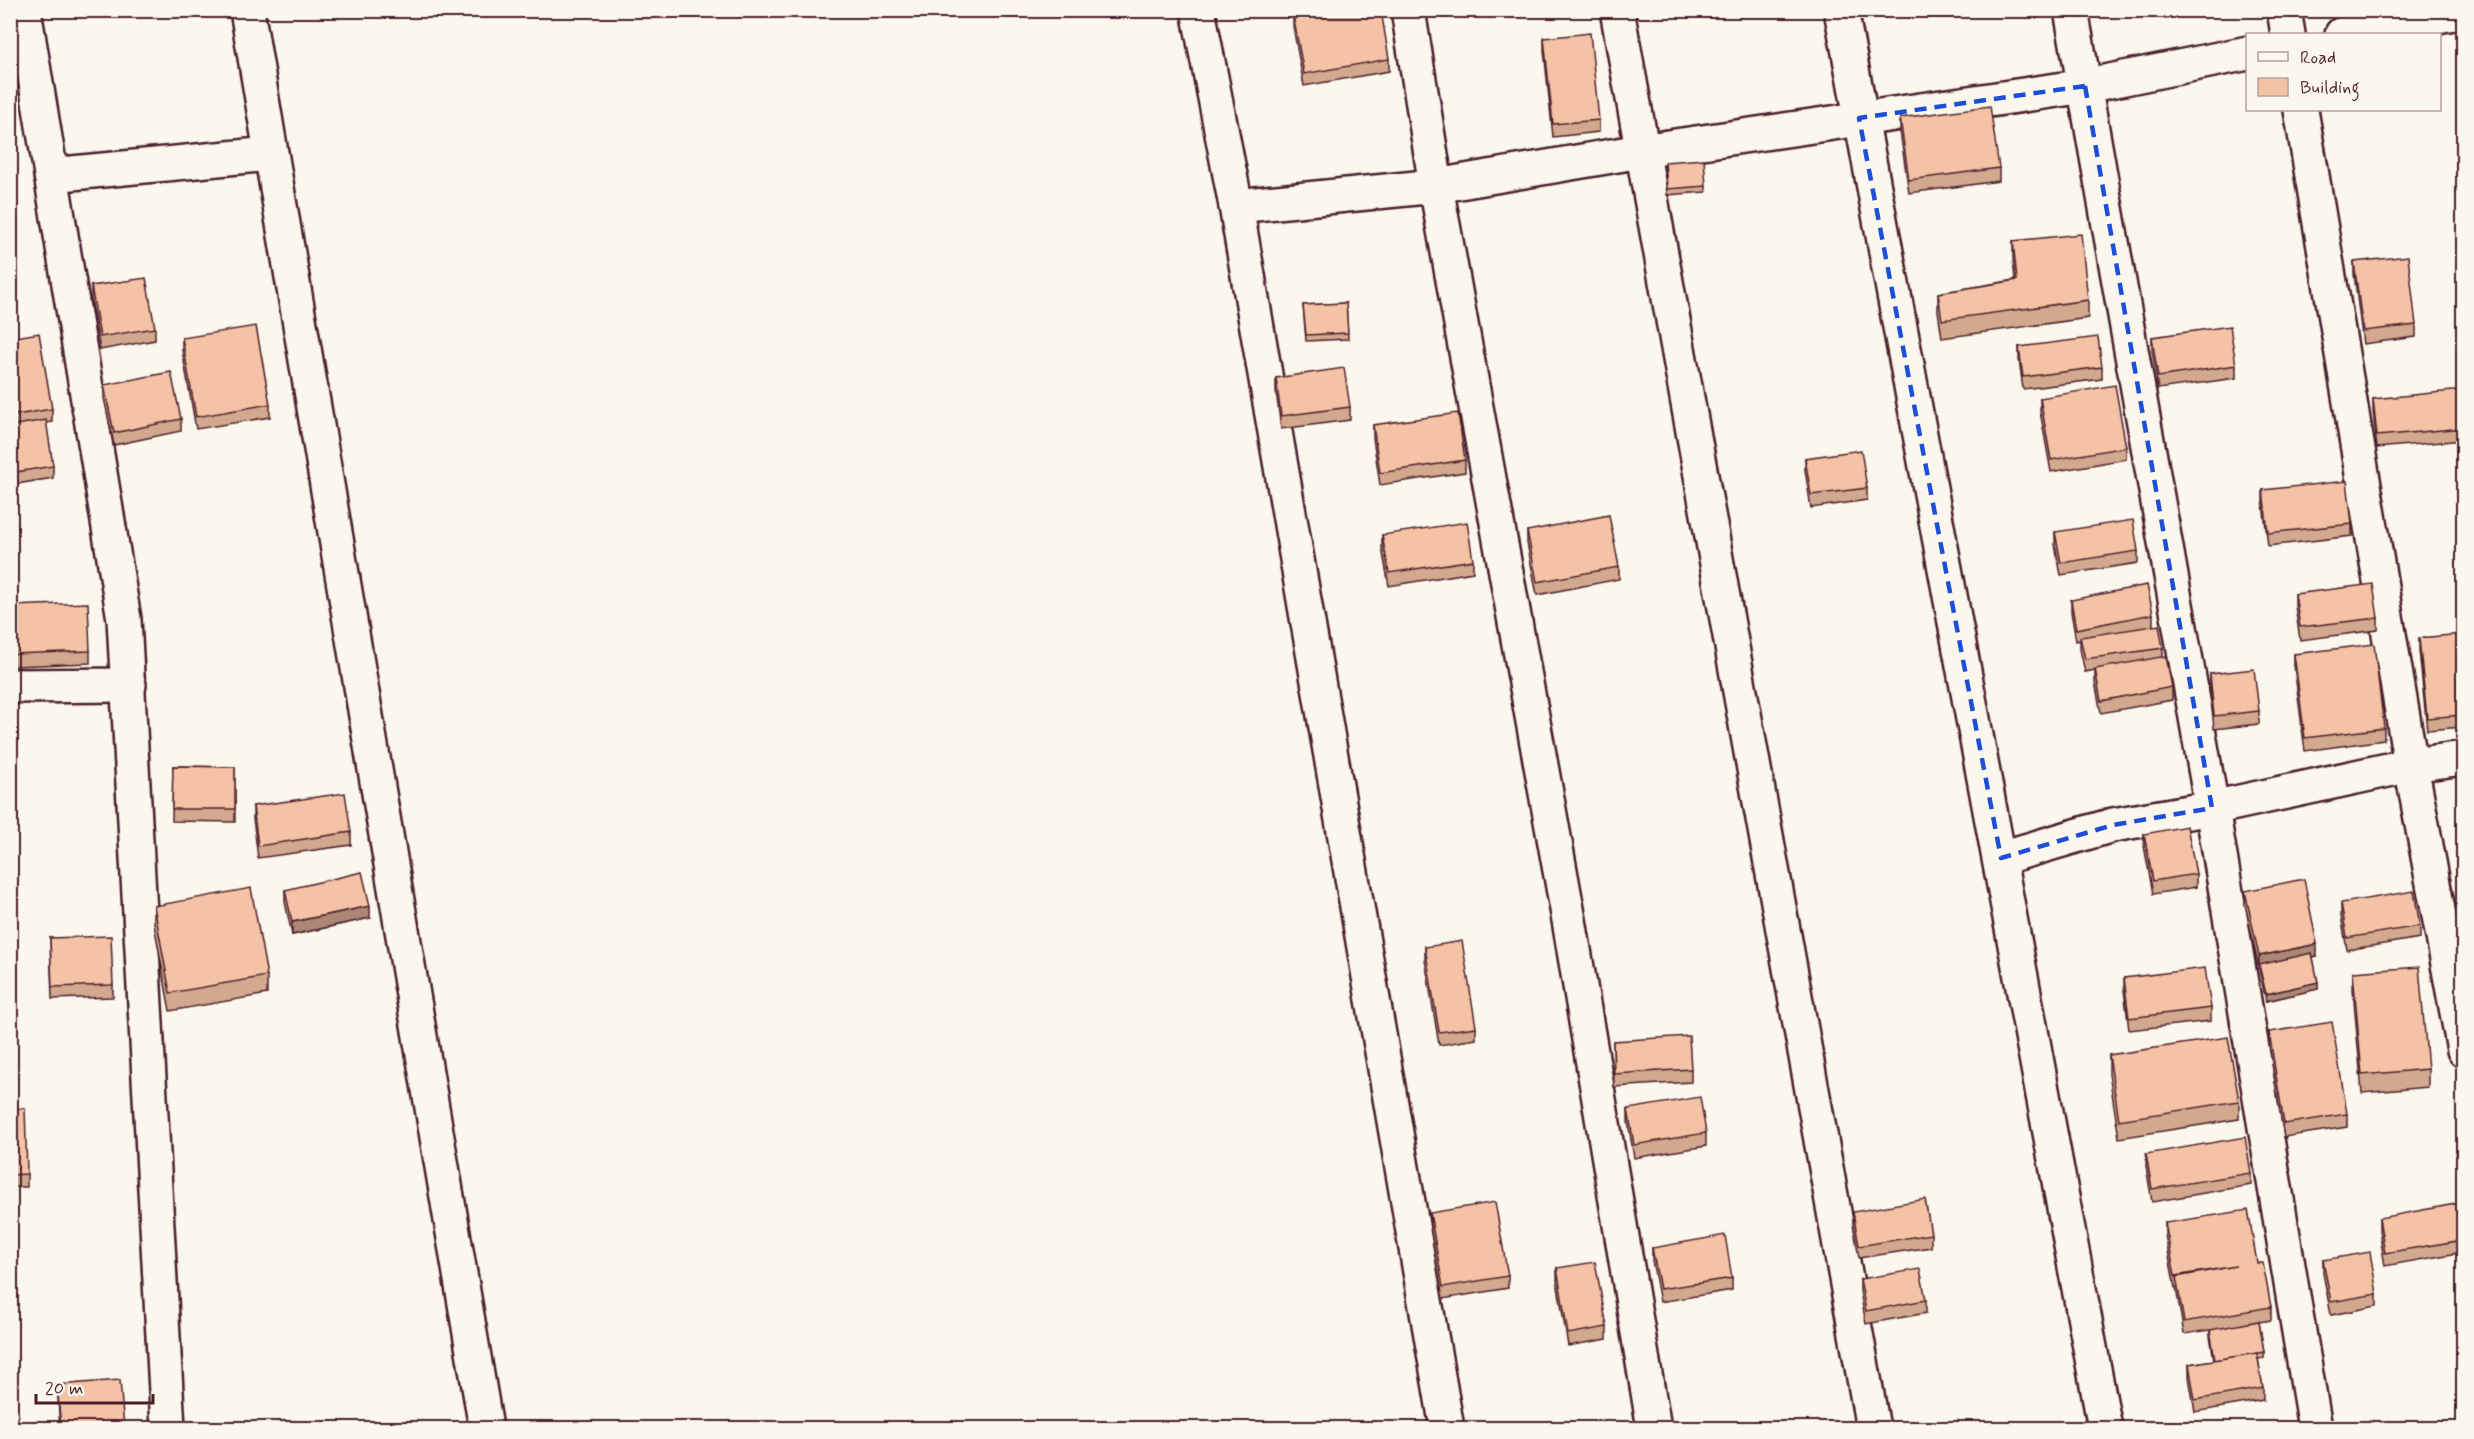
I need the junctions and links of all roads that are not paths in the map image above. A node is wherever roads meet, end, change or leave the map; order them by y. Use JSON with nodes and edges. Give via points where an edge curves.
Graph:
{"nodes":[{"id":1,"x":24,"y":10,"type":"edge"},
{"id":2,"x":247,"y":10,"type":"edge"},
{"id":3,"x":1198,"y":10,"type":"edge"},
{"id":4,"x":1408,"y":10,"type":"edge"},
{"id":5,"x":1617,"y":10,"type":"edge"},
{"id":6,"x":1841,"y":10,"type":"edge"},
{"id":7,"x":2071,"y":10,"type":"edge"},
{"id":8,"x":2284,"y":10,"type":"edge"},
{"id":9,"x":2463,"y":11,"type":"edge"},
{"id":10,"x":2288,"y":33,"type":"edge"},
{"id":11,"x":2347,"y":33,"type":"edge"},
{"id":12,"x":2246,"y":53,"type":"edge"},
{"id":13,"x":2085,"y":86,"type":"junction"},
{"id":14,"x":2301,"y":111,"type":"edge"},
{"id":15,"x":1859,"y":118,"type":"junction"},
{"id":16,"x":1641,"y":151,"type":"junction"},
{"id":17,"x":270,"y":154,"type":"junction"},
{"id":18,"x":51,"y":175,"type":"junction"},
{"id":19,"x":1436,"y":186,"type":"junction"},
{"id":20,"x":1236,"y":206,"type":"junction"},
{"id":21,"x":129,"y":685,"type":"junction"},
{"id":22,"x":10,"y":686,"type":"edge"},
{"id":23,"x":2463,"y":758,"type":"edge"},
{"id":24,"x":2411,"y":765,"type":"junction"},
{"id":25,"x":2212,"y":808,"type":"junction"},
{"id":26,"x":2001,"y":858,"type":"junction"},
{"id":27,"x":2463,"y":1050,"type":"edge"},
{"id":28,"x":168,"y":1428,"type":"edge"},
{"id":29,"x":486,"y":1428,"type":"edge"},
{"id":30,"x":1447,"y":1428,"type":"edge"},
{"id":31,"x":1654,"y":1428,"type":"edge"},
{"id":32,"x":1873,"y":1428,"type":"edge"},
{"id":33,"x":2105,"y":1428,"type":"edge"},
{"id":34,"x":2315,"y":1428,"type":"edge"}],
"edges":[{"from":1,"to":18,"type":"street"},
{"from":2,"to":17,"type":"street"},
{"from":3,"to":20,"type":"street"},
{"from":4,"to":19,"type":"street"},
{"from":5,"to":16,"type":"street"},
{"from":6,"to":15,"type":"street"},
{"from":7,"to":13,"type":"street"},
{"from":8,"to":10,"type":"street"},
{"from":9,"to":11,"type":"street"},
{"from":12,"to":13,"type":"street"},
{"from":13,"to":15,"type":"street"},
{"from":13,"to":25,"type":"street"},
{"from":14,"to":24,"type":"street"},
{"from":15,"to":16,"type":"street"},
{"from":15,"to":26,"type":"street"},
{"from":16,"to":19,"type":"street"},
{"from":16,"to":32,"type":"street"},
{"from":17,"to":18,"type":"street"},
{"from":17,"to":29,"type":"street"},
{"from":18,"to":21,"type":"street","via":[[124,619]]},
{"from":19,"to":20,"type":"street"},
{"from":19,"to":31,"type":"street","via":[[1569,920]]},
{"from":20,"to":30,"type":"street"},
{"from":21,"to":22,"type":"street"},
{"from":21,"to":28,"type":"street"},
{"from":23,"to":24,"type":"street"},
{"from":24,"to":25,"type":"street"},
{"from":24,"to":27,"type":"street"},
{"from":25,"to":26,"type":"street","via":[[2113,825]]},
{"from":25,"to":34,"type":"street"},
{"from":26,"to":33,"type":"street"}]}
